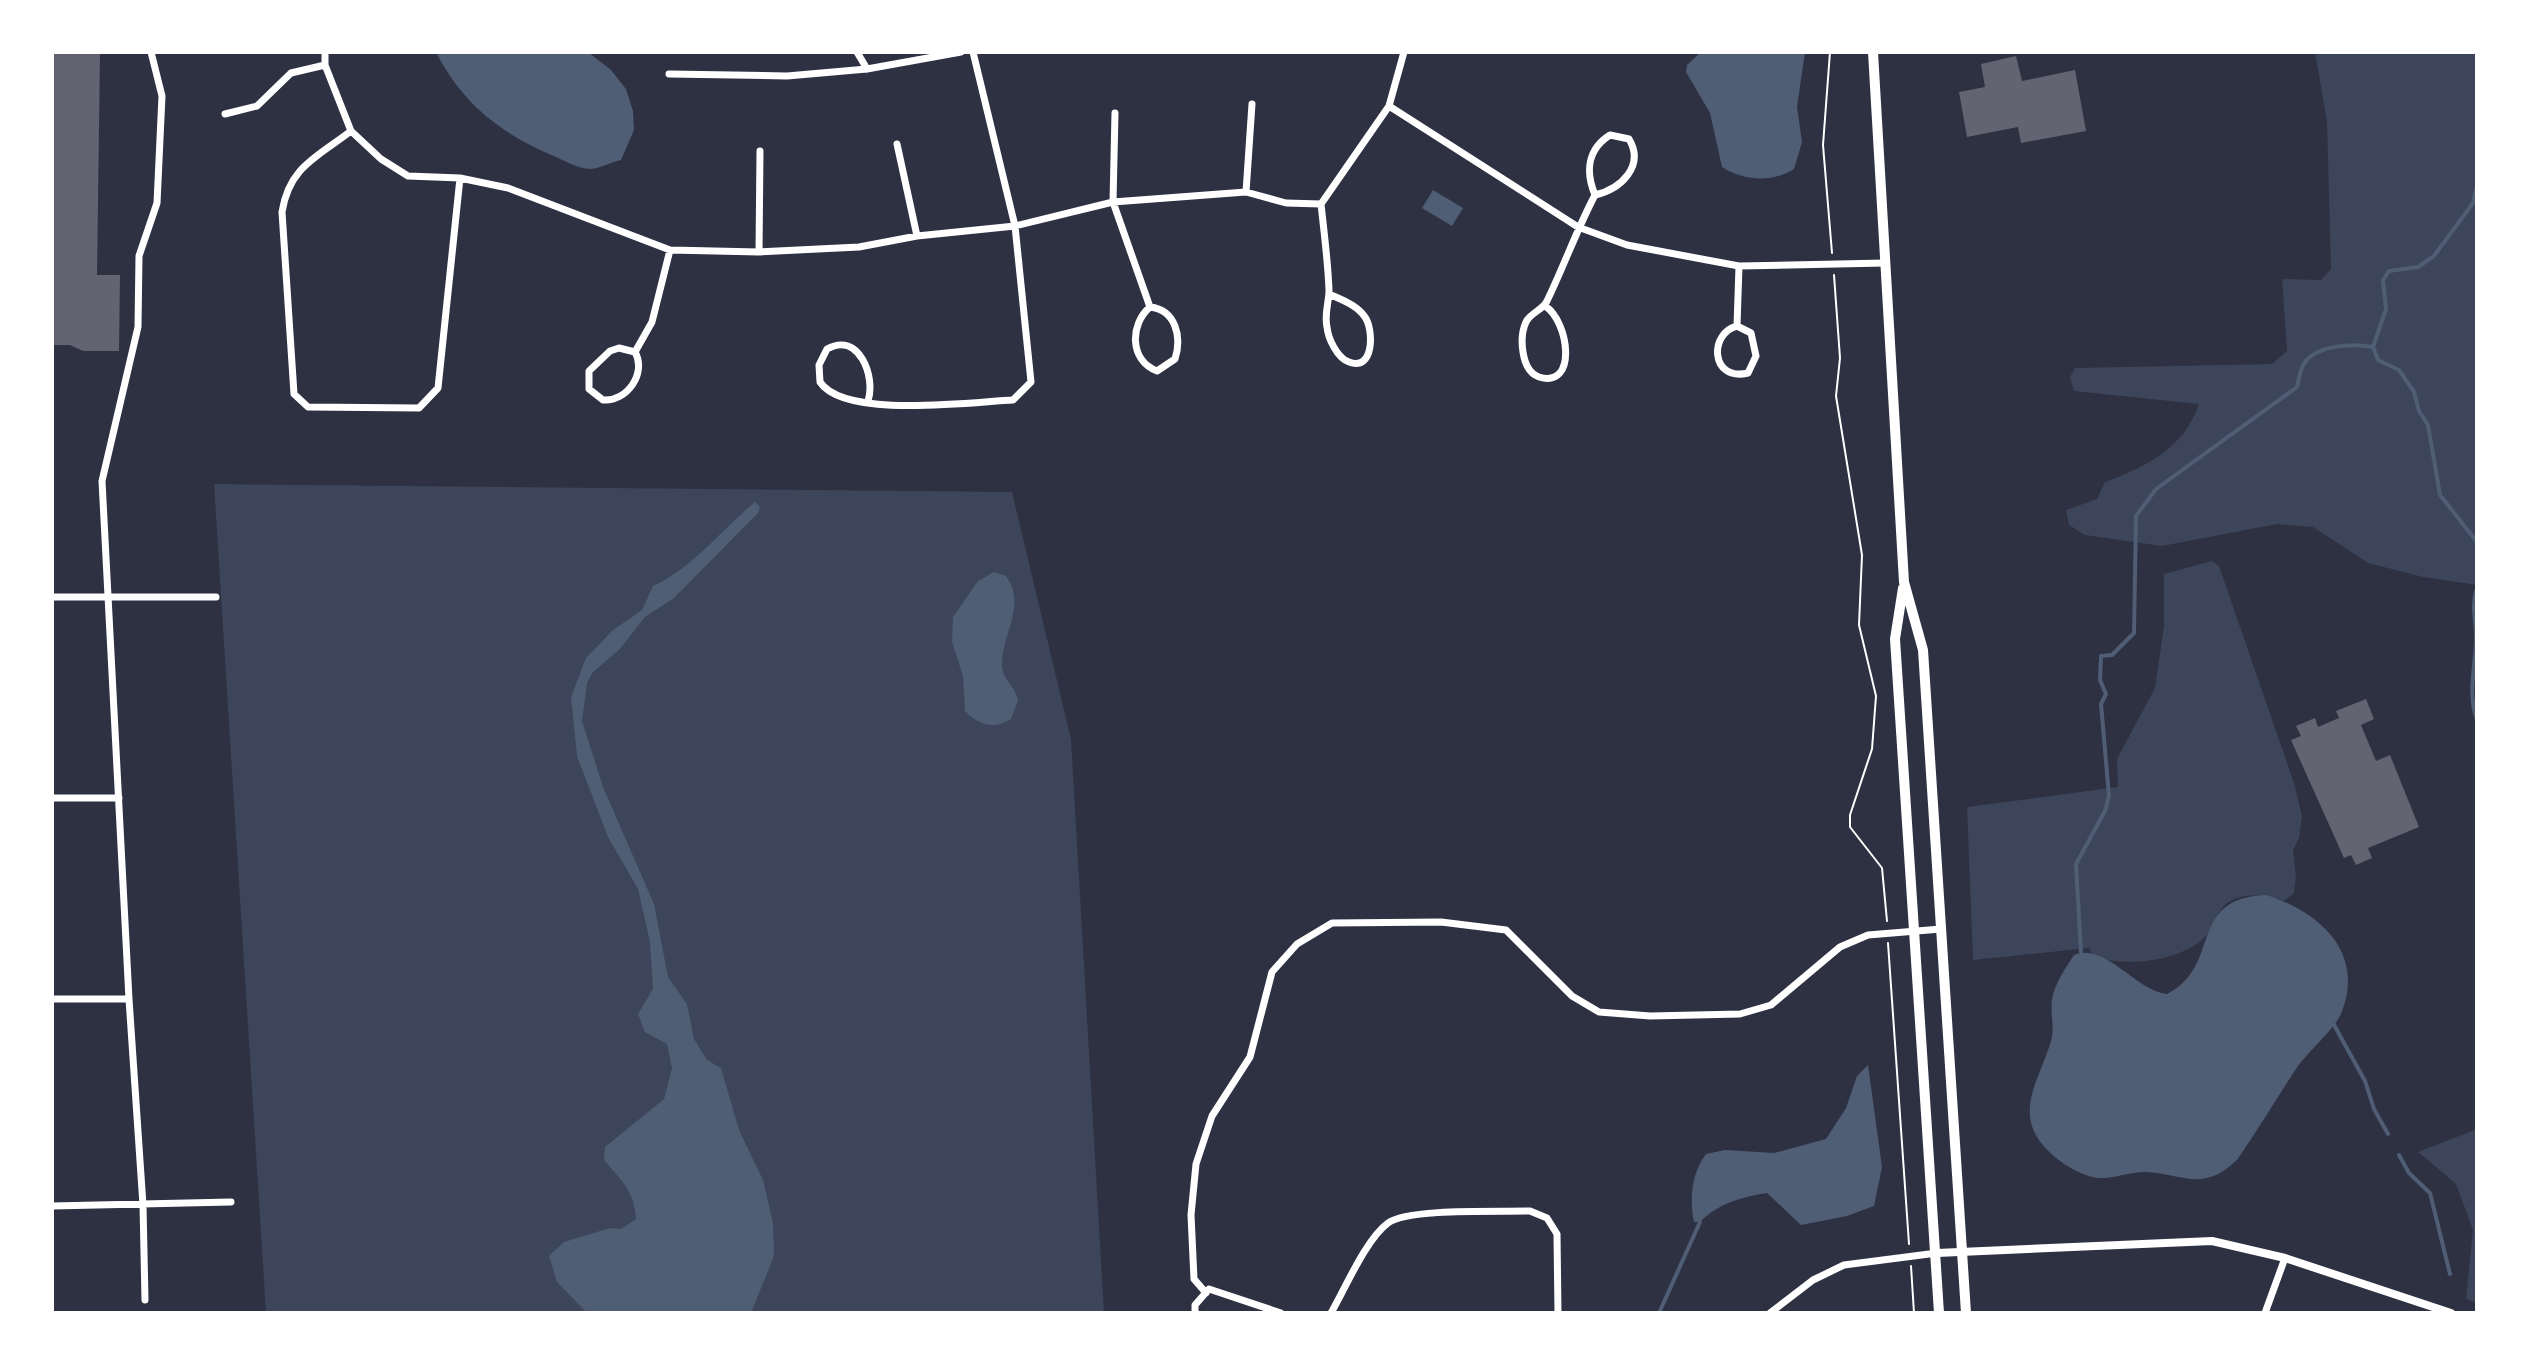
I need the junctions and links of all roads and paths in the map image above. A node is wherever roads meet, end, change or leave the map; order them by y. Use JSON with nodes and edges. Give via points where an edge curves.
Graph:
{"nodes":[{"id":1,"x":151,"y":52,"type":"edge"},
{"id":2,"x":325,"y":52,"type":"edge"},
{"id":3,"x":857,"y":52,"type":"edge"},
{"id":4,"x":961,"y":52,"type":"edge"},
{"id":5,"x":973,"y":52,"type":"edge"},
{"id":6,"x":1404,"y":52,"type":"edge"},
{"id":7,"x":1830,"y":52,"type":"edge"},
{"id":8,"x":1873,"y":52,"type":"edge"},
{"id":9,"x":325,"y":65,"type":"junction"},
{"id":10,"x":867,"y":69,"type":"junction"},
{"id":11,"x":669,"y":74,"type":"dead end"},
{"id":12,"x":1252,"y":104,"type":"dead end"},
{"id":13,"x":1389,"y":106,"type":"junction"},
{"id":14,"x":1115,"y":113,"type":"dead end"},
{"id":15,"x":225,"y":114,"type":"dead end"},
{"id":16,"x":351,"y":131,"type":"junction"},
{"id":17,"x":897,"y":144,"type":"dead end"},
{"id":18,"x":760,"y":151,"type":"dead end"},
{"id":19,"x":460,"y":178,"type":"junction"},
{"id":20,"x":1246,"y":192,"type":"junction"},
{"id":21,"x":1595,"y":195,"type":"junction"},
{"id":22,"x":1113,"y":202,"type":"junction"},
{"id":23,"x":1321,"y":204,"type":"junction"},
{"id":24,"x":1015,"y":226,"type":"junction"},
{"id":25,"x":1578,"y":227,"type":"junction"},
{"id":26,"x":917,"y":236,"type":"junction"},
{"id":27,"x":670,"y":250,"type":"junction"},
{"id":28,"x":759,"y":252,"type":"junction"},
{"id":29,"x":1833,"y":263,"type":"junction"},
{"id":30,"x":1885,"y":263,"type":"junction"},
{"id":31,"x":1739,"y":266,"type":"junction"},
{"id":32,"x":1329,"y":294,"type":"junction"},
{"id":33,"x":1545,"y":306,"type":"junction"},
{"id":34,"x":1150,"y":307,"type":"junction"},
{"id":35,"x":1737,"y":326,"type":"junction"},
{"id":36,"x":635,"y":352,"type":"junction"},
{"id":37,"x":868,"y":401,"type":"junction"},
{"id":38,"x":1904,"y":582,"type":"junction"},
{"id":39,"x":52,"y":597,"type":"edge"},
{"id":40,"x":108,"y":597,"type":"junction"},
{"id":41,"x":216,"y":597,"type":"dead end"},
{"id":42,"x":52,"y":798,"type":"edge"},
{"id":43,"x":119,"y":798,"type":"junction"},
{"id":44,"x":1941,"y":929,"type":"junction"},
{"id":45,"x":1915,"y":931,"type":"junction"},
{"id":46,"x":1888,"y":933,"type":"junction"},
{"id":47,"x":52,"y":999,"type":"edge"},
{"id":48,"x":129,"y":999,"type":"junction"},
{"id":49,"x":231,"y":1202,"type":"dead end"},
{"id":50,"x":143,"y":1205,"type":"junction"},
{"id":51,"x":52,"y":1206,"type":"edge"},
{"id":52,"x":1909,"y":1238,"type":"dead end"},
{"id":53,"x":1963,"y":1252,"type":"junction"},
{"id":54,"x":1937,"y":1253,"type":"junction"},
{"id":55,"x":2285,"y":1258,"type":"junction"},
{"id":56,"x":1912,"y":1274,"type":"dead end"},
{"id":57,"x":1207,"y":1291,"type":"junction"},
{"id":58,"x":145,"y":1300,"type":"dead end"},
{"id":59,"x":1780,"y":1305,"type":"junction"},
{"id":60,"x":1195,"y":1313,"type":"edge"},
{"id":61,"x":1281,"y":1313,"type":"edge"},
{"id":62,"x":1331,"y":1313,"type":"edge"},
{"id":63,"x":1558,"y":1313,"type":"edge"},
{"id":64,"x":1770,"y":1313,"type":"edge"},
{"id":65,"x":1789,"y":1313,"type":"edge"},
{"id":66,"x":1914,"y":1313,"type":"edge"},
{"id":67,"x":1939,"y":1313,"type":"edge"},
{"id":68,"x":1966,"y":1313,"type":"edge"},
{"id":69,"x":2265,"y":1313,"type":"edge"},
{"id":70,"x":2451,"y":1313,"type":"edge"}],
"edges":[{"from":1,"to":40,"type":"street","via":[[162,96],[157,203],[139,256],[138,327],[102,481]]},
{"from":2,"to":9,"type":"street"},
{"from":3,"to":10,"type":"street"},
{"from":4,"to":10,"type":"street"},
{"from":5,"to":24,"type":"street"},
{"from":6,"to":13,"type":"street"},
{"from":7,"to":29,"type":"path","via":[[1823,145]]},
{"from":8,"to":30,"type":"main road"},
{"from":9,"to":15,"type":"street","via":[[291,73],[257,106]]},
{"from":9,"to":16,"type":"street"},
{"from":10,"to":11,"type":"street","via":[[787,76]]},
{"from":12,"to":20,"type":"street"},
{"from":13,"to":23,"type":"street"},
{"from":13,"to":25,"type":"street"},
{"from":14,"to":22,"type":"street"},
{"from":16,"to":19,"type":"street","via":[[408,176]]},
{"from":16,"to":19,"type":"street","via":[[295,173],[285,188],[282,212],[294,394],[308,407],[419,408],[438,388]]},
{"from":17,"to":26,"type":"street"},
{"from":18,"to":28,"type":"street"},
{"from":19,"to":27,"type":"street","via":[[508,188]]},
{"from":20,"to":22,"type":"street"},
{"from":20,"to":23,"type":"street","via":[[1286,203]]},
{"from":21,"to":21,"type":"street","via":[[1625,181],[1634,159],[1629,139],[1610,135],[1593,151],[1588,172]]},
{"from":21,"to":25,"type":"street"},
{"from":22,"to":24,"type":"street"},
{"from":22,"to":34,"type":"street"},
{"from":23,"to":32,"type":"street"},
{"from":24,"to":26,"type":"street"},
{"from":24,"to":37,"type":"street","via":[[1031,382],[1013,400],[879,405]]},
{"from":25,"to":31,"type":"street","via":[[1627,245]]},
{"from":25,"to":33,"type":"street"},
{"from":26,"to":28,"type":"street","via":[[859,247]]},
{"from":27,"to":28,"type":"street"},
{"from":27,"to":36,"type":"street","via":[[652,322]]},
{"from":29,"to":30,"type":"street"},
{"from":29,"to":31,"type":"street"},
{"from":29,"to":46,"type":"path","via":[[1840,358],[1836,396],[1862,555],[1859,625],[1876,696],[1872,749],[1850,827],[1882,868]]},
{"from":30,"to":38,"type":"main road"},
{"from":31,"to":35,"type":"street"},
{"from":32,"to":32,"type":"street","via":[[1327,330],[1341,356],[1357,363],[1372,345],[1366,318]]},
{"from":33,"to":33,"type":"street","via":[[1526,322],[1522,340],[1531,373],[1541,378],[1563,369],[1567,350],[1558,317]]},
{"from":34,"to":34,"type":"street","via":[[1137,322],[1135,339],[1140,357],[1157,371],[1175,359],[1177,333],[1164,311]]},
{"from":35,"to":35,"type":"street","via":[[1719,341],[1719,362],[1731,375],[1748,373],[1756,356],[1751,333]]},
{"from":36,"to":36,"type":"street","via":[[610,351],[593,365],[587,382],[596,397],[612,401],[636,381],[641,362]]},
{"from":37,"to":37,"type":"street","via":[[871,376],[858,353],[840,345],[827,349],[819,365],[823,387],[842,399]]},
{"from":38,"to":44,"type":"main road","via":[[1923,650]]},
{"from":38,"to":45,"type":"main road","via":[[1895,639]]},
{"from":39,"to":40,"type":"street"},
{"from":40,"to":41,"type":"street"},
{"from":40,"to":43,"type":"street"},
{"from":42,"to":43,"type":"street"},
{"from":43,"to":48,"type":"street"},
{"from":44,"to":45,"type":"street"},
{"from":44,"to":53,"type":"main road"},
{"from":45,"to":46,"type":"street"},
{"from":45,"to":54,"type":"main road"},
{"from":46,"to":52,"type":"path"},
{"from":46,"to":57,"type":"street","via":[[1840,947],[1771,1005],[1740,1014],[1650,1016],[1599,1012],[1572,996],[1506,930],[1441,922],[1332,923],[1297,944],[1272,972],[1250,1057],[1212,1116],[1200,1152],[1191,1215],[1194,1279]]},
{"from":47,"to":48,"type":"street"},
{"from":48,"to":50,"type":"street"},
{"from":49,"to":50,"type":"street"},
{"from":50,"to":51,"type":"street"},
{"from":50,"to":58,"type":"street"},
{"from":53,"to":54,"type":"street"},
{"from":53,"to":55,"type":"street","via":[[2212,1241]]},
{"from":53,"to":68,"type":"main road"},
{"from":54,"to":59,"type":"street","via":[[1844,1265]]},
{"from":54,"to":67,"type":"main road"},
{"from":55,"to":69,"type":"street"},
{"from":55,"to":70,"type":"street"},
{"from":56,"to":66,"type":"path"},
{"from":57,"to":60,"type":"street"},
{"from":57,"to":61,"type":"street"},
{"from":59,"to":64,"type":"street"},
{"from":59,"to":65,"type":"street"},
{"from":62,"to":63,"type":"street","via":[[1388,1222],[1412,1215],[1530,1211],[1547,1218],[1557,1234]]}]}
